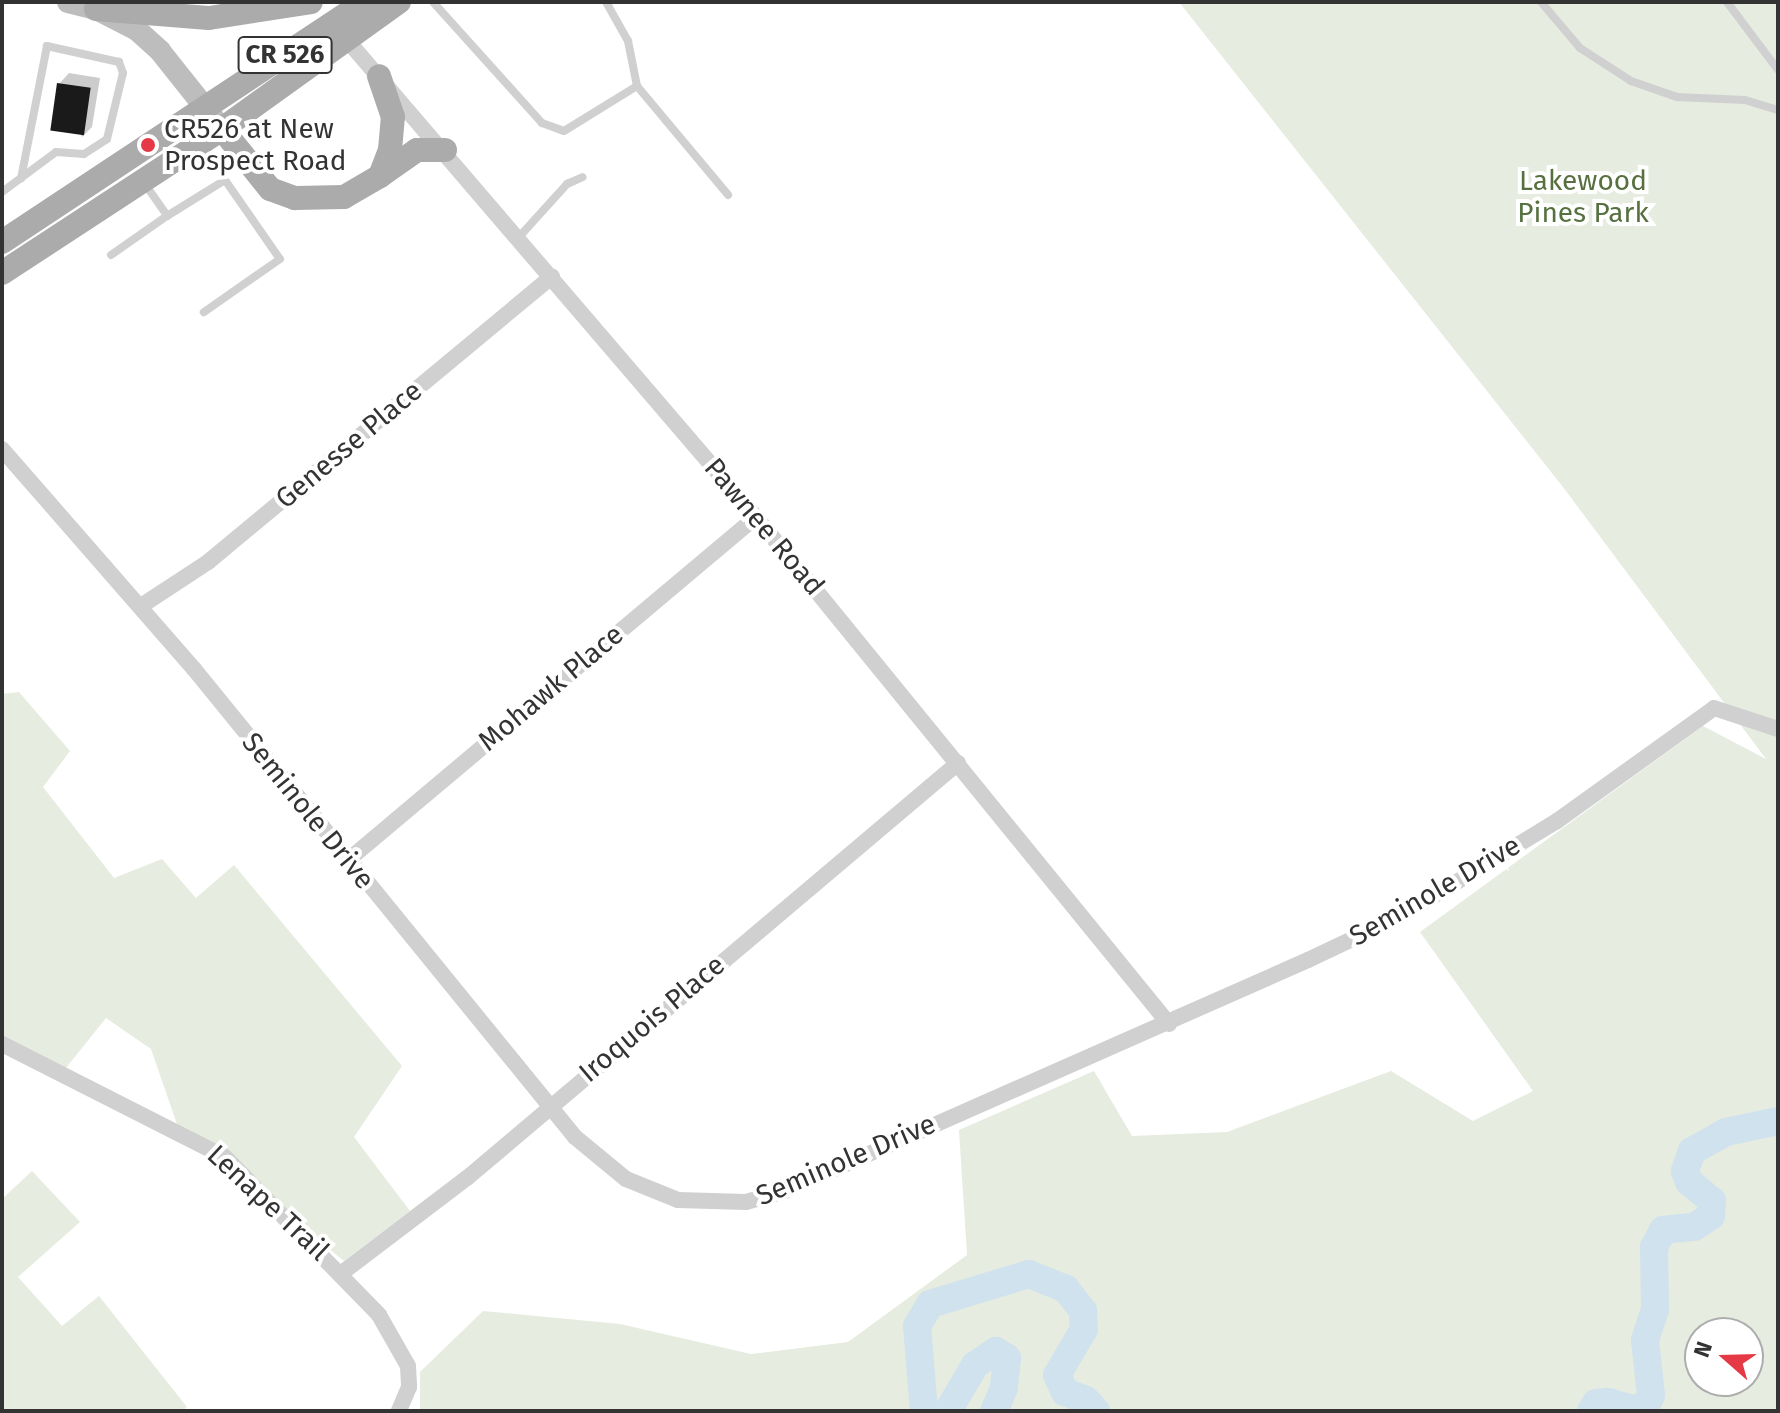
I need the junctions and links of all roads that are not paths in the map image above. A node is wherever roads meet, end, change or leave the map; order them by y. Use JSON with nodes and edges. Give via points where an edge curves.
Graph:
{"nodes":[{"id":1,"x":69,"y":2,"type":"edge"},
{"id":2,"x":311,"y":2,"type":"edge"},
{"id":3,"x":364,"y":2,"type":"edge"},
{"id":4,"x":399,"y":2,"type":"edge"},
{"id":5,"x":433,"y":2,"type":"edge"},
{"id":6,"x":606,"y":2,"type":"edge"},
{"id":7,"x":1541,"y":2,"type":"edge"},
{"id":8,"x":1727,"y":2,"type":"edge"},
{"id":9,"x":96,"y":9,"type":"junction"},
{"id":10,"x":347,"y":40,"type":"junction"},
{"id":11,"x":1778,"y":70,"type":"edge"},
{"id":12,"x":379,"y":76,"type":"junction"},
{"id":13,"x":637,"y":86,"type":"junction"},
{"id":14,"x":205,"y":107,"type":"junction"},
{"id":15,"x":1778,"y":110,"type":"edge"},
{"id":16,"x":222,"y":129,"type":"junction"},
{"id":17,"x":445,"y":150,"type":"junction"},
{"id":18,"x":380,"y":176,"type":"junction"},
{"id":19,"x":583,"y":177,"type":"dead end"},
{"id":20,"x":21,"y":178,"type":"junction"},
{"id":21,"x":142,"y":180,"type":"junction"},
{"id":22,"x":2,"y":192,"type":"edge"},
{"id":23,"x":728,"y":195,"type":"dead end"},
{"id":24,"x":167,"y":216,"type":"junction"},
{"id":25,"x":4,"y":236,"type":"edge"},
{"id":26,"x":519,"y":237,"type":"junction"},
{"id":27,"x":111,"y":255,"type":"dead end"},
{"id":28,"x":2,"y":273,"type":"edge"},
{"id":29,"x":552,"y":276,"type":"junction"},
{"id":30,"x":204,"y":312,"type":"dead end"},
{"id":31,"x":2,"y":449,"type":"edge"},
{"id":32,"x":756,"y":517,"type":"junction"},
{"id":33,"x":141,"y":606,"type":"junction"},
{"id":34,"x":1778,"y":729,"type":"edge"},
{"id":35,"x":958,"y":763,"type":"junction"},
{"id":36,"x":347,"y":861,"type":"junction"},
{"id":37,"x":1169,"y":1024,"type":"junction"},
{"id":38,"x":2,"y":1044,"type":"edge"},
{"id":39,"x":550,"y":1106,"type":"junction"},
{"id":40,"x":343,"y":1272,"type":"junction"},
{"id":41,"x":399,"y":1411,"type":"edge"}],
"edges":[{"from":1,"to":9,"type":"main road"},
{"from":2,"to":9,"type":"main road","via":[[209,18]]},
{"from":3,"to":14,"type":"main road","number":"CR 526"},
{"from":4,"to":10,"type":"main road","number":"CR 526"},
{"from":5,"to":13,"type":"lane","via":[[502,84],[555,131],[580,123]]},
{"from":6,"to":13,"type":"lane","via":[[628,41]]},
{"from":7,"to":15,"type":"lane","via":[[1580,48],[1631,81],[1677,97],[1745,100]]},
{"from":8,"to":11,"type":"lane"},
{"from":9,"to":14,"type":"main road","via":[[137,30]]},
{"from":10,"to":12,"type":"street","name":"Pawnee Road"},
{"from":10,"to":16,"type":"main road","number":"CR 526"},
{"from":12,"to":17,"type":"street","name":"Pawnee Road"},
{"from":12,"to":18,"type":"main road","via":[[394,131]]},
{"from":13,"to":23,"type":"lane"},
{"from":14,"to":16,"type":"main road"},
{"from":14,"to":25,"type":"main road","number":"CR 526"},
{"from":16,"to":18,"type":"main road","via":[[270,189],[295,198],[344,197]]},
{"from":16,"to":21,"type":"main road","number":"CR 526"},
{"from":17,"to":18,"type":"main road","via":[[417,150]]},
{"from":17,"to":26,"type":"street","name":"Pawnee Road"},
{"from":19,"to":26,"type":"lane","via":[[567,184]]},
{"from":20,"to":20,"type":"lane","via":[[56,152],[84,154],[107,139],[123,73],[119,62],[52,46],[44,51]]},
{"from":20,"to":22,"type":"lane"},
{"from":21,"to":24,"type":"lane"},
{"from":21,"to":28,"type":"main road","number":"CR 526"},
{"from":24,"to":27,"type":"lane"},
{"from":24,"to":30,"type":"lane","via":[[225,180],[280,259]]},
{"from":26,"to":29,"type":"street","name":"Pawnee Road"},
{"from":29,"to":32,"type":"street","name":"Pawnee Road"},
{"from":29,"to":33,"type":"street","name":"Genesse Place","via":[[208,562]]},
{"from":31,"to":33,"type":"street","name":"Seminole Drive"},
{"from":32,"to":35,"type":"street","name":"Pawnee Road"},
{"from":32,"to":36,"type":"street","name":"Mohawk Place"},
{"from":33,"to":36,"type":"street","name":"Seminole Drive"},
{"from":34,"to":37,"type":"street","name":"Seminole Drive","via":[[1714,708],[1557,821],[1399,917]]},
{"from":35,"to":37,"type":"street","name":"Pawnee Road"},
{"from":35,"to":39,"type":"street","name":"Iroquois Place"},
{"from":36,"to":39,"type":"street","name":"Seminole Drive"},
{"from":37,"to":39,"type":"street","name":"Seminole Drive","via":[[785,1191],[746,1202],[678,1200],[626,1179],[575,1137]]},
{"from":38,"to":40,"type":"street","name":"Lenape Trail","via":[[208,1146]]},
{"from":39,"to":40,"type":"street","name":"Iroquois Place","via":[[467,1178]]},
{"from":40,"to":41,"type":"street","name":"Lenape Trail","via":[[402,1349],[409,1387]]}]}
